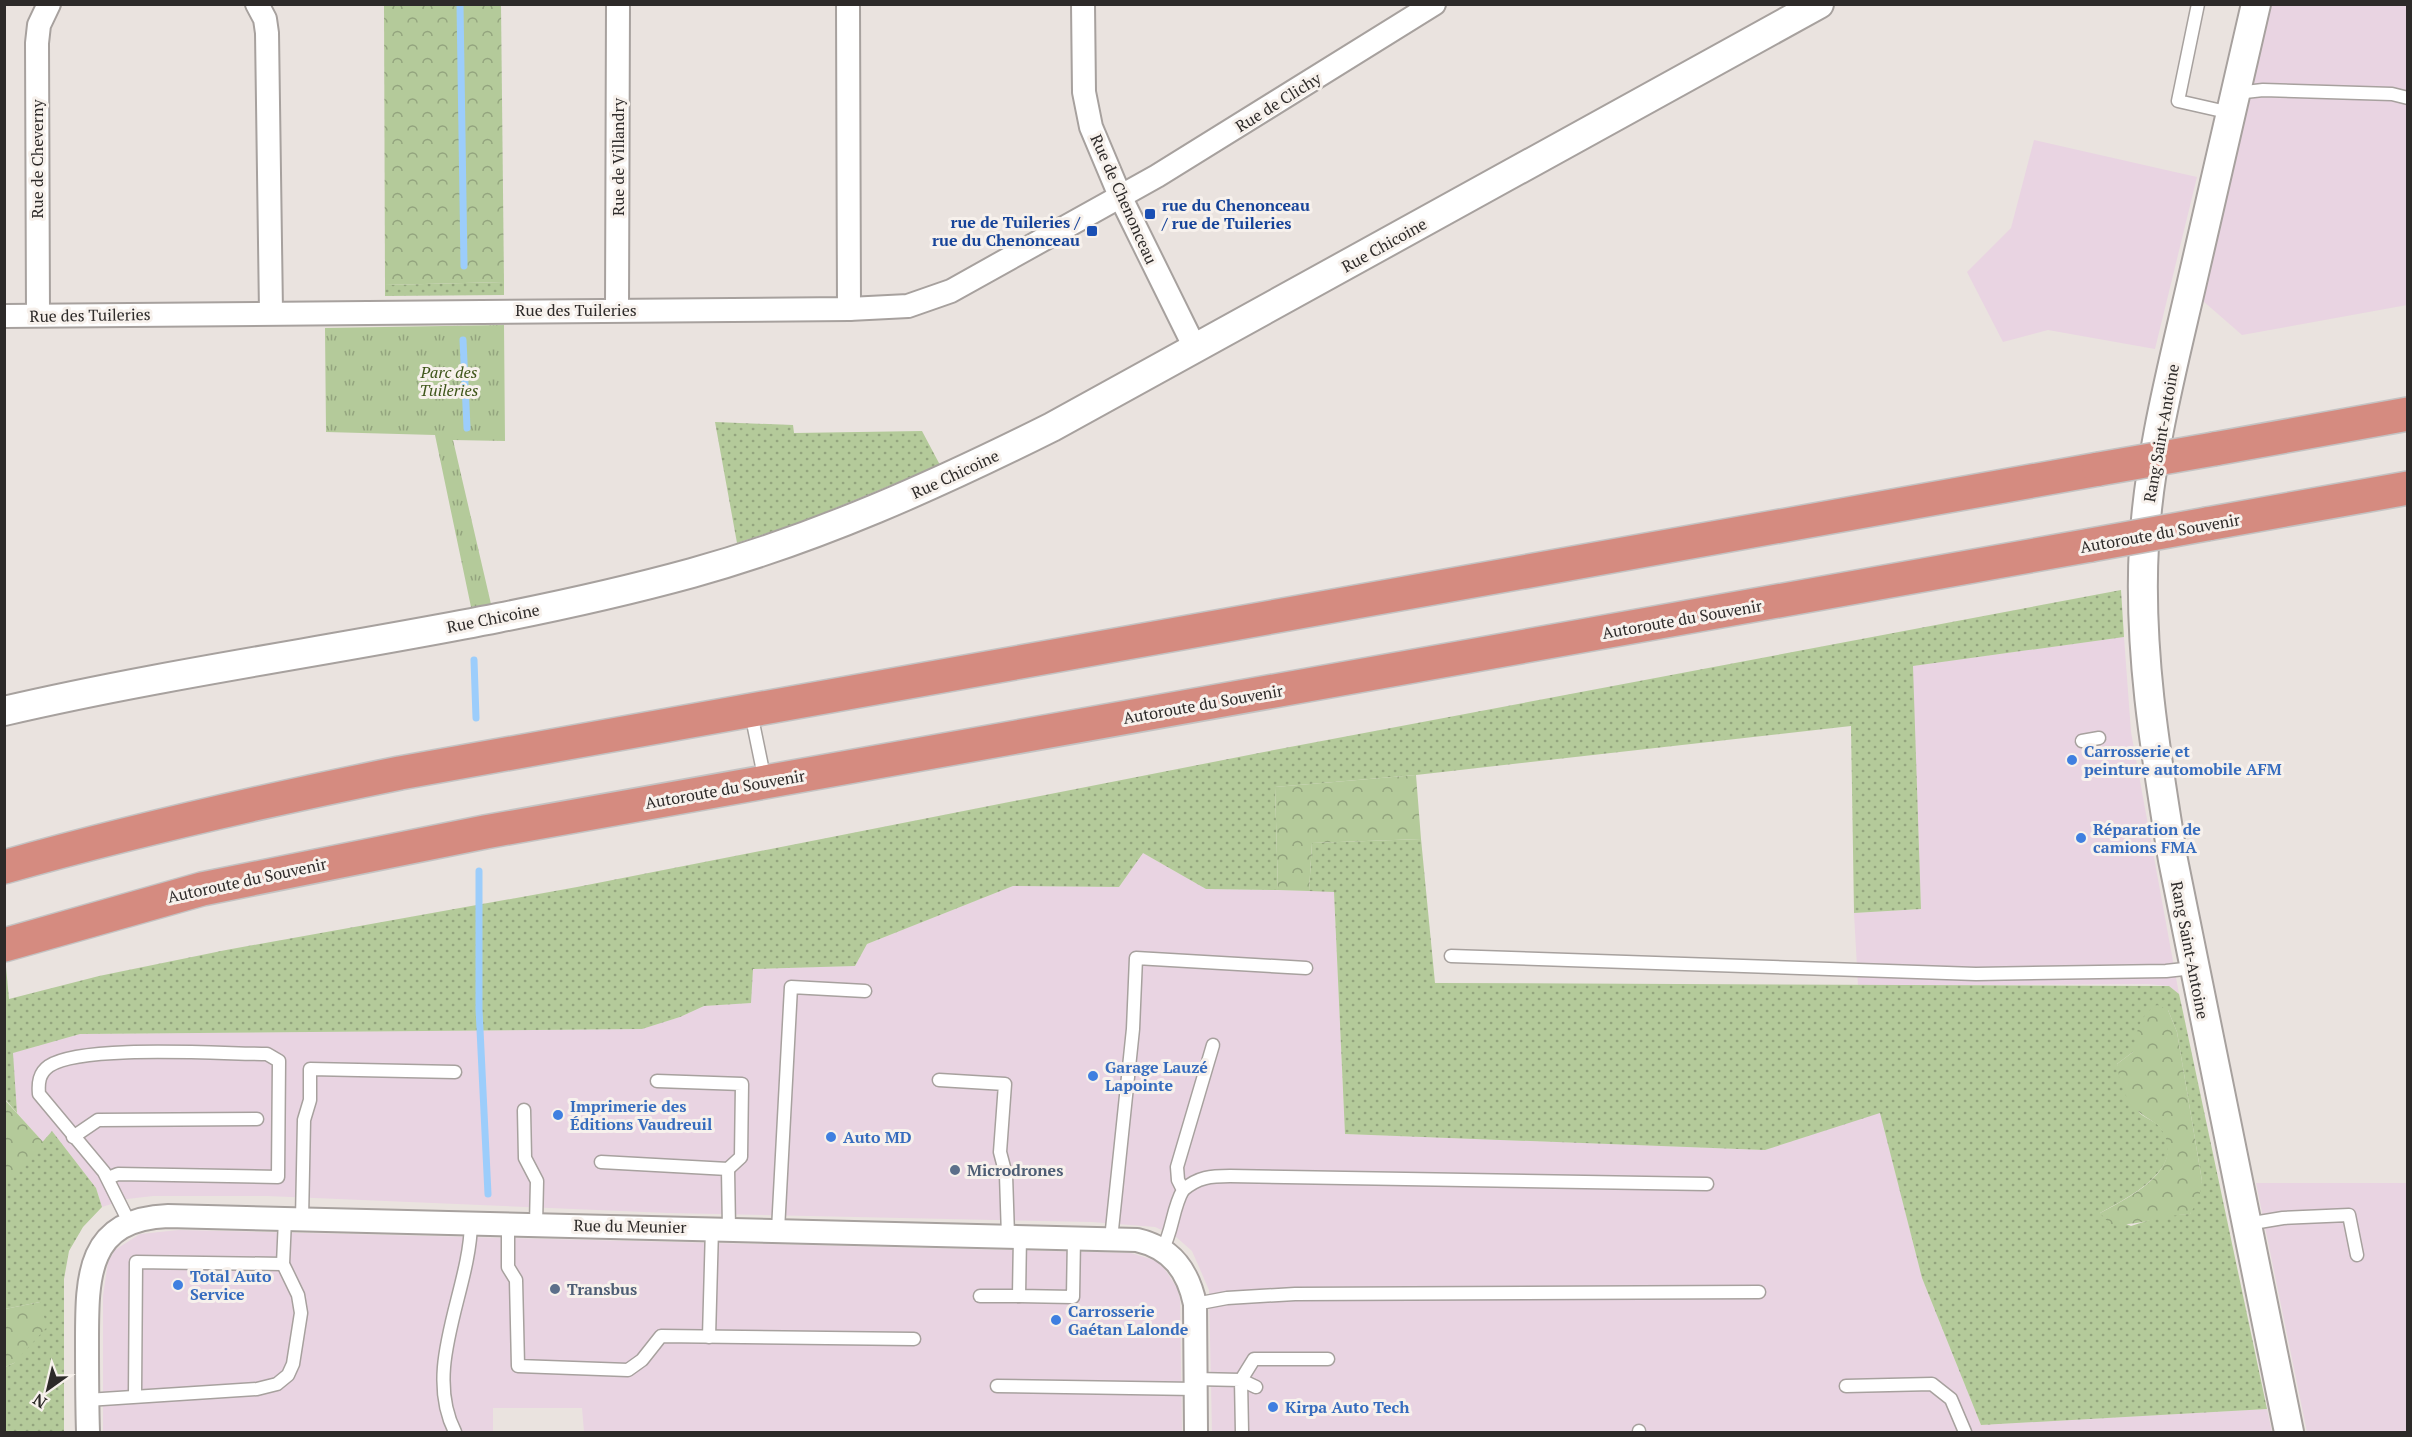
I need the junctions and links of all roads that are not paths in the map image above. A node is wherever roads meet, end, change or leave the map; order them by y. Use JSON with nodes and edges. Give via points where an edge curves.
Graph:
{"nodes":[{"id":1,"x":49,"y":4,"type":"edge"},
{"id":2,"x":257,"y":4,"type":"edge"},
{"id":3,"x":618,"y":4,"type":"edge"},
{"id":4,"x":848,"y":4,"type":"edge"},
{"id":5,"x":1083,"y":4,"type":"edge"},
{"id":6,"x":1434,"y":4,"type":"edge"},
{"id":7,"x":1819,"y":4,"type":"edge"},
{"id":8,"x":2198,"y":4,"type":"edge"},
{"id":9,"x":2256,"y":4,"type":"edge"},
{"id":10,"x":2408,"y":98,"type":"edge"},
{"id":11,"x":2234,"y":103,"type":"junction"},
{"id":12,"x":1120,"y":196,"type":"junction"},
{"id":13,"x":849,"y":309,"type":"junction"},
{"id":14,"x":617,"y":310,"type":"junction"},
{"id":15,"x":271,"y":312,"type":"junction"},
{"id":16,"x":38,"y":315,"type":"junction"},
{"id":17,"x":4,"y":316,"type":"edge"},
{"id":18,"x":1196,"y":350,"type":"junction"},
{"id":19,"x":2408,"y":414,"type":"edge"},
{"id":20,"x":2408,"y":488,"type":"edge"},
{"id":21,"x":751,"y":710,"type":"junction"},
{"id":22,"x":4,"y":711,"type":"edge"},
{"id":23,"x":2099,"y":738,"type":"dead end"},
{"id":24,"x":2082,"y":741,"type":"dead end"},
{"id":25,"x":765,"y":782,"type":"junction"},
{"id":26,"x":4,"y":867,"type":"edge"},
{"id":27,"x":4,"y":945,"type":"edge"},
{"id":28,"x":1452,"y":956,"type":"dead end"},
{"id":29,"x":1306,"y":968,"type":"dead end"},
{"id":30,"x":2193,"y":968,"type":"junction"},
{"id":31,"x":865,"y":991,"type":"dead end"},
{"id":32,"x":1213,"y":1045,"type":"dead end"},
{"id":33,"x":455,"y":1072,"type":"dead end"},
{"id":34,"x":939,"y":1080,"type":"dead end"},
{"id":35,"x":657,"y":1081,"type":"dead end"},
{"id":36,"x":524,"y":1110,"type":"dead end"},
{"id":37,"x":279,"y":1119,"type":"junction"},
{"id":38,"x":73,"y":1137,"type":"junction"},
{"id":39,"x":601,"y":1162,"type":"dead end"},
{"id":40,"x":728,"y":1169,"type":"junction"},
{"id":41,"x":108,"y":1178,"type":"junction"},
{"id":42,"x":1707,"y":1184,"type":"dead end"},
{"id":43,"x":1183,"y":1190,"type":"junction"},
{"id":44,"x":293,"y":1219,"type":"junction"},
{"id":45,"x":129,"y":1222,"type":"junction"},
{"id":46,"x":471,"y":1223,"type":"junction"},
{"id":47,"x":508,"y":1223,"type":"junction"},
{"id":48,"x":536,"y":1224,"type":"junction"},
{"id":49,"x":2247,"y":1224,"type":"junction"},
{"id":50,"x":720,"y":1229,"type":"junction"},
{"id":51,"x":778,"y":1230,"type":"junction"},
{"id":52,"x":1014,"y":1236,"type":"junction"},
{"id":53,"x":1074,"y":1238,"type":"junction"},
{"id":54,"x":1111,"y":1239,"type":"junction"},
{"id":55,"x":1162,"y":1250,"type":"junction"},
{"id":56,"x":2357,"y":1255,"type":"dead end"},
{"id":57,"x":283,"y":1264,"type":"junction"},
{"id":58,"x":1760,"y":1292,"type":"dead end"},
{"id":59,"x":980,"y":1296,"type":"dead end"},
{"id":60,"x":1019,"y":1296,"type":"junction"},
{"id":61,"x":1195,"y":1304,"type":"junction"},
{"id":62,"x":709,"y":1337,"type":"junction"},
{"id":63,"x":914,"y":1339,"type":"dead end"},
{"id":64,"x":1328,"y":1359,"type":"dead end"},
{"id":65,"x":1241,"y":1380,"type":"junction"},
{"id":66,"x":1196,"y":1384,"type":"junction"},
{"id":67,"x":998,"y":1386,"type":"dead end"},
{"id":68,"x":1846,"y":1386,"type":"dead end"},
{"id":69,"x":1256,"y":1387,"type":"dead end"},
{"id":70,"x":135,"y":1395,"type":"junction"},
{"id":71,"x":87,"y":1400,"type":"junction"},
{"id":72,"x":88,"y":1432,"type":"edge"},
{"id":73,"x":455,"y":1432,"type":"edge"},
{"id":74,"x":1196,"y":1432,"type":"edge"},
{"id":75,"x":1242,"y":1432,"type":"edge"},
{"id":76,"x":1965,"y":1432,"type":"edge"},
{"id":77,"x":2289,"y":1432,"type":"edge"}],
"edges":[{"from":1,"to":16,"type":"street","name":"Rue de Cheverny","via":[[39,25],[37,43]]},
{"from":2,"to":15,"type":"street","via":[[267,33]]},
{"from":3,"to":14,"type":"street","name":"Rue de Villandry"},
{"from":4,"to":13,"type":"street"},
{"from":5,"to":12,"type":"street","name":"Rue de Chenonceau","via":[[1087,109]]},
{"from":6,"to":12,"type":"street","name":"Rue de Clichy"},
{"from":7,"to":18,"type":"street","name":"Rue Chicoine"},
{"from":8,"to":11,"type":"lane","via":[[2178,101]]},
{"from":9,"to":11,"type":"street","name":"Rang Saint-Antoine"},
{"from":10,"to":11,"type":"lane","via":[[2392,94],[2263,90]]},
{"from":11,"to":30,"type":"street","name":"Rang Saint-Antoine","via":[[2166,395],[2148,496],[2144,548],[2144,643],[2149,688],[2164,807]]},
{"from":12,"to":13,"type":"street","name":"Rue des Tuileries","via":[[934,298],[908,306]]},
{"from":12,"to":18,"type":"street","name":"Rue de Chenonceau"},
{"from":13,"to":14,"type":"street","name":"Rue des Tuileries"},
{"from":14,"to":15,"type":"street","name":"Rue des Tuileries"},
{"from":15,"to":16,"type":"street","name":"Rue des Tuileries"},
{"from":16,"to":17,"type":"street","name":"Rue des Tuileries"},
{"from":18,"to":22,"type":"street","name":"Rue Chicoine","via":[[1043,431],[903,498],[819,532],[694,572],[513,615]]},
{"from":19,"to":21,"type":"highway","bridge":true},
{"from":20,"to":25,"type":"highway","name":"Autoroute du Souvenir","bridge":true},
{"from":21,"to":25,"type":"lane"},
{"from":21,"to":26,"type":"highway","via":[[240,805]]},
{"from":23,"to":24,"type":"lane"},
{"from":25,"to":27,"type":"highway","name":"Autoroute du Souvenir","via":[[484,832],[202,889]]},
{"from":28,"to":30,"type":"lane","via":[[1976,974]]},
{"from":29,"to":54,"type":"lane","via":[[1136,958],[1133,1029]]},
{"from":30,"to":49,"type":"street","name":"Rang Saint-Antoine"},
{"from":31,"to":51,"type":"lane","via":[[791,987]]},
{"from":32,"to":43,"type":"lane","via":[[1177,1167]]},
{"from":33,"to":44,"type":"lane","via":[[310,1069],[310,1100],[304,1120]]},
{"from":34,"to":52,"type":"lane","via":[[1005,1084],[1000,1152]]},
{"from":35,"to":40,"type":"lane","via":[[741,1084],[741,1157]]},
{"from":36,"to":48,"type":"lane","via":[[525,1158],[537,1181]]},
{"from":37,"to":38,"type":"lane","via":[[98,1120]]},
{"from":37,"to":38,"type":"lane","via":[[280,1071],[274,1056],[93,1053],[50,1066],[38,1084],[45,1104]]},
{"from":37,"to":41,"type":"lane","via":[[278,1177],[118,1174]]},
{"from":38,"to":41,"type":"lane"},
{"from":39,"to":40,"type":"lane"},
{"from":40,"to":50,"type":"lane"},
{"from":41,"to":45,"type":"lane"},
{"from":42,"to":43,"type":"lane","via":[[1208,1176]]},
{"from":43,"to":55,"type":"lane"},
{"from":44,"to":45,"type":"street","name":"Rue du Meunier","via":[[168,1216]]},
{"from":44,"to":46,"type":"street","name":"Rue du Meunier"},
{"from":44,"to":57,"type":"lane"},
{"from":45,"to":71,"type":"street","via":[[103,1244],[92,1266],[87,1299]]},
{"from":46,"to":47,"type":"street","name":"Rue du Meunier"},
{"from":46,"to":73,"type":"lane","via":[[470,1249],[444,1372],[444,1404]]},
{"from":47,"to":48,"type":"street","name":"Rue du Meunier"},
{"from":47,"to":62,"type":"lane","via":[[508,1268],[516,1280],[518,1366],[628,1370],[661,1336]]},
{"from":48,"to":50,"type":"street","name":"Rue du Meunier"},
{"from":49,"to":56,"type":"lane","via":[[2349,1215]]},
{"from":49,"to":77,"type":"street","name":"Rang Saint-Antoine"},
{"from":50,"to":51,"type":"street","name":"Rue du Meunier"},
{"from":50,"to":62,"type":"lane"},
{"from":51,"to":52,"type":"street","name":"Rue du Meunier"},
{"from":52,"to":53,"type":"street","name":"Rue du Meunier"},
{"from":52,"to":60,"type":"lane"},
{"from":53,"to":54,"type":"street","name":"Rue du Meunier"},
{"from":53,"to":60,"type":"lane","via":[[1073,1297]]},
{"from":54,"to":55,"type":"street","name":"Rue du Meunier","via":[[1147,1243]]},
{"from":55,"to":61,"type":"street","name":"Rue du Meunier","via":[[1183,1269]]},
{"from":57,"to":70,"type":"lane","via":[[298,1295],[301,1313],[288,1375],[277,1384],[257,1389]]},
{"from":57,"to":70,"type":"lane","via":[[135,1262]]},
{"from":58,"to":61,"type":"lane","via":[[1295,1294]]},
{"from":59,"to":60,"type":"lane"},
{"from":61,"to":66,"type":"street","name":"Rue du Meunier"},
{"from":62,"to":63,"type":"lane"},
{"from":64,"to":65,"type":"lane","via":[[1254,1359]]},
{"from":65,"to":66,"type":"lane"},
{"from":65,"to":69,"type":"lane"},
{"from":65,"to":75,"type":"lane"},
{"from":66,"to":67,"type":"lane"},
{"from":66,"to":74,"type":"street","name":"Rue du Meunier"},
{"from":68,"to":76,"type":"lane","via":[[1932,1384],[1951,1399]]},
{"from":70,"to":71,"type":"lane","via":[[107,1401]]},
{"from":71,"to":72,"type":"street"}]}
